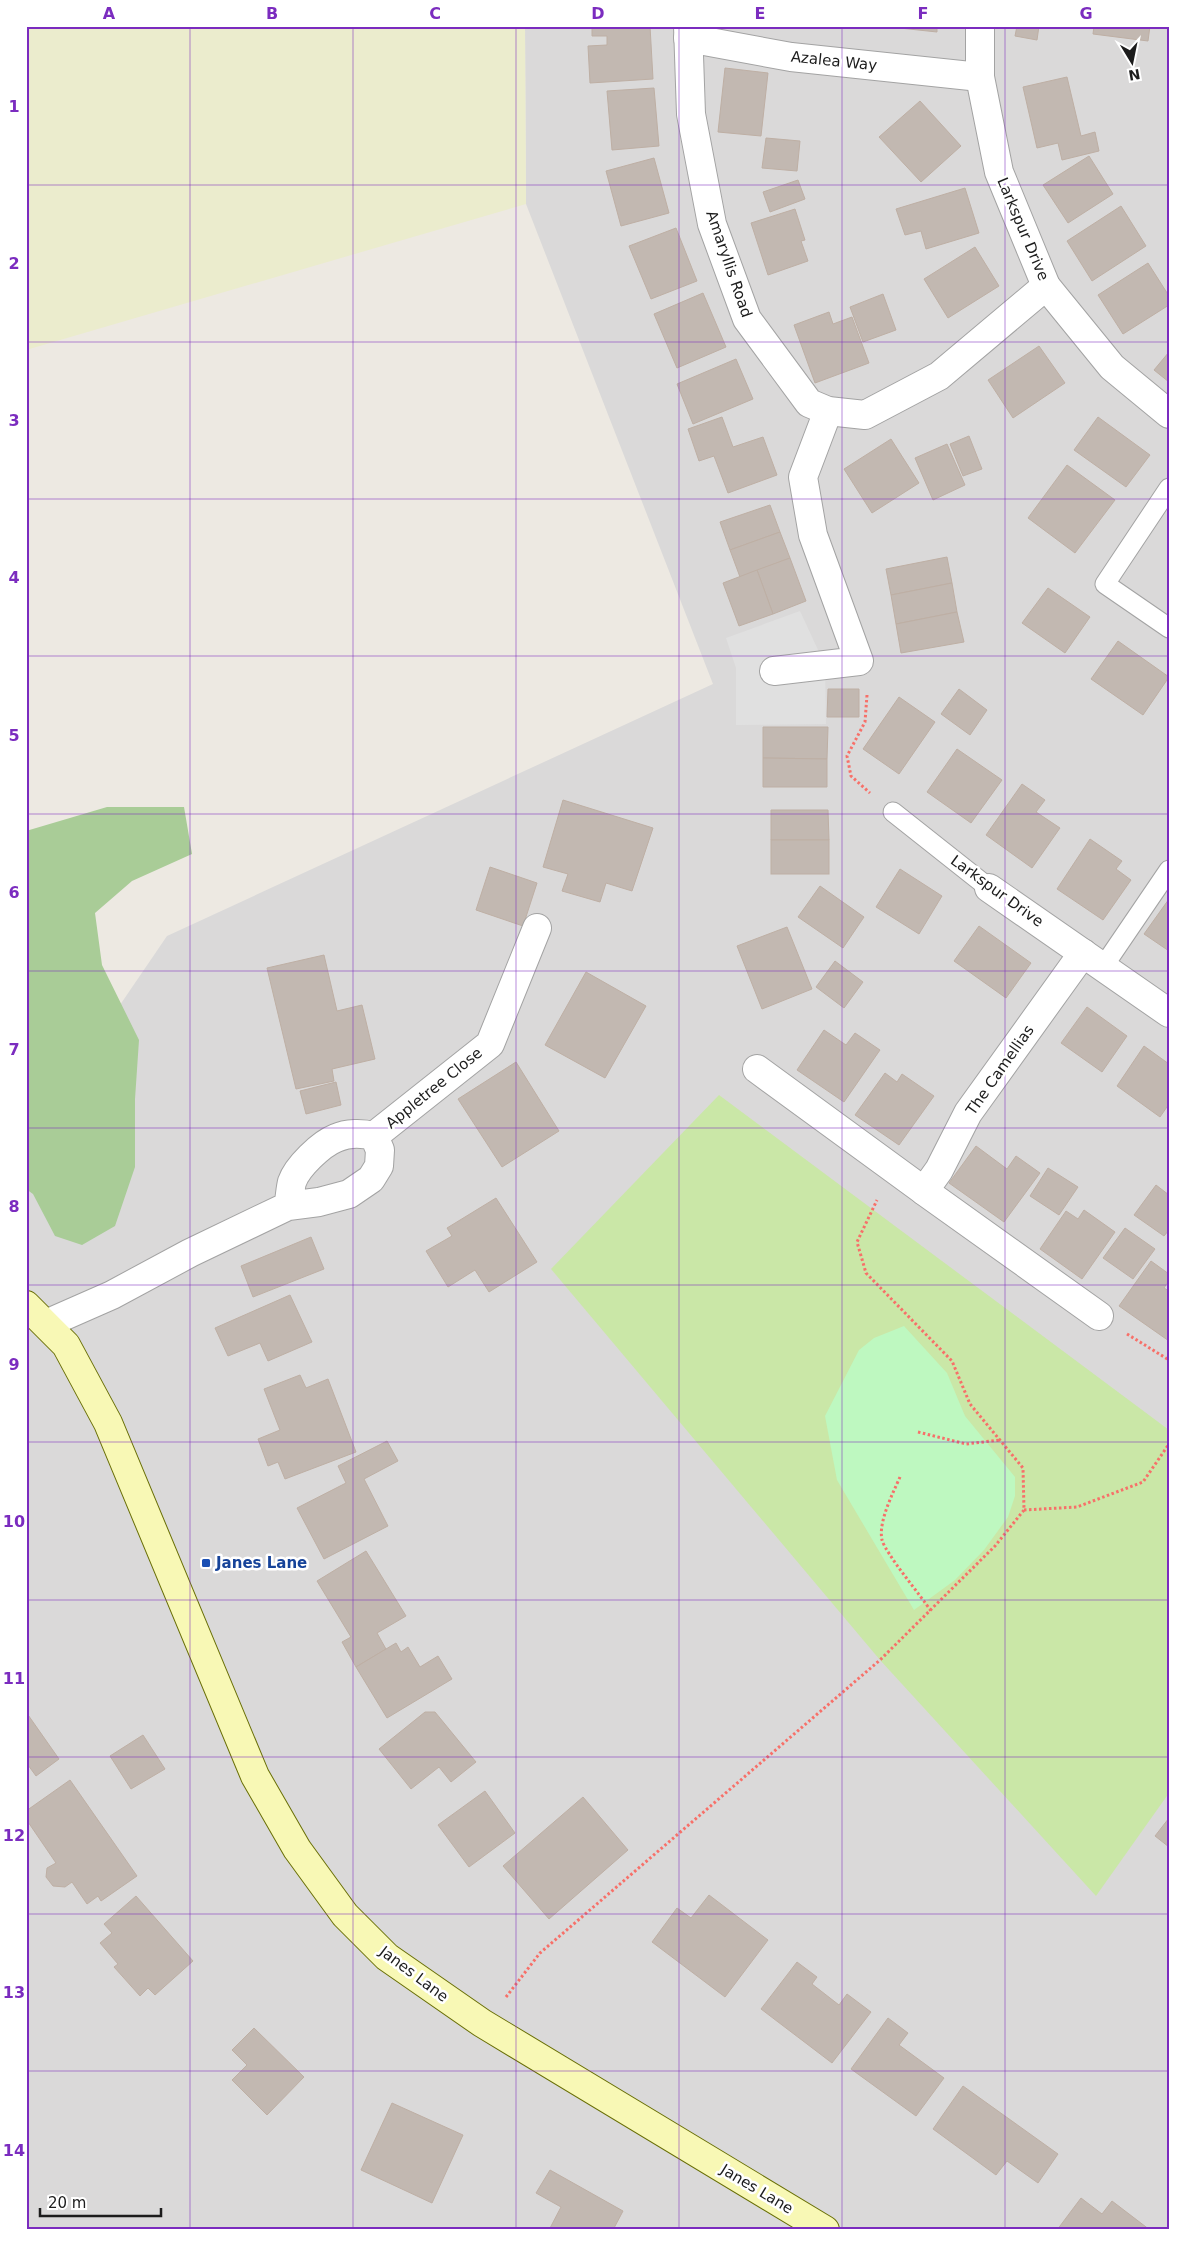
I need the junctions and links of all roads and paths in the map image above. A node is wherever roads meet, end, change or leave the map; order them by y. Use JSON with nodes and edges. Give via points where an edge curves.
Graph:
{"nodes":[{"id":1,"x":980,"y":26,"type":"edge"},
{"id":2,"x":688,"y":32,"type":"edge"},
{"id":3,"x":980,"y":77,"type":"junction"},
{"id":4,"x":1046,"y":286,"type":"junction"},
{"id":5,"x":828,"y":411,"type":"junction"},
{"id":6,"x":1169,"y":414,"type":"edge"},
{"id":7,"x":1169,"y":488,"type":"edge"},
{"id":8,"x":1169,"y":628,"type":"edge"},
{"id":9,"x":859,"y":661,"type":"junction"},
{"id":10,"x":774,"y":671,"type":"dead end"},
{"id":11,"x":893,"y":812,"type":"joint"},
{"id":12,"x":1169,"y":870,"type":"edge"},
{"id":13,"x":989,"y":888,"type":"joint"},
{"id":14,"x":537,"y":928,"type":"dead end"},
{"id":15,"x":1093,"y":960,"type":"junction"},
{"id":16,"x":1169,"y":1013,"type":"edge"},
{"id":17,"x":757,"y":1069,"type":"dead end"},
{"id":18,"x":374,"y":1136,"type":"junction"},
{"id":19,"x":895,"y":1172,"type":"junction"},
{"id":20,"x":924,"y":1191,"type":"junction"},
{"id":21,"x":288,"y":1206,"type":"junction"},
{"id":22,"x":26,"y":1305,"type":"edge"},
{"id":23,"x":1099,"y":1316,"type":"joint"},
{"id":24,"x":46,"y":1324,"type":"junction"},
{"id":25,"x":1169,"y":1360,"type":"edge"},
{"id":26,"x":918,"y":1432,"type":"dead end"},
{"id":27,"x":1000,"y":1440,"type":"junction"},
{"id":28,"x":1169,"y":1444,"type":"edge"},
{"id":29,"x":900,"y":1477,"type":"dead end"},
{"id":30,"x":1024,"y":1510,"type":"junction"},
{"id":31,"x":931,"y":1611,"type":"junction"},
{"id":32,"x":482,"y":2023,"type":"junction"},
{"id":33,"x":825,"y":2230,"type":"edge"}],
"edges":[{"from":1,"to":3,"type":"street","name":"Larkspur Drive"},
{"from":2,"to":3,"type":"street","name":"Azalea Way","via":[[792,57]]},
{"from":2,"to":5,"type":"street","name":"Amaryllis Road","via":[[691,114],[712,224],[747,319],[809,403]]},
{"from":3,"to":4,"type":"street","name":"Larkspur Drive","via":[[999,172]]},
{"from":4,"to":5,"type":"street","name":"Amaryllis Road","via":[[939,376],[864,415]]},
{"from":4,"to":6,"type":"street","name":"Larkspur Drive","via":[[1112,367]]},
{"from":5,"to":9,"type":"street","via":[[803,478],[813,535]]},
{"from":7,"to":8,"type":"lane","via":[[1105,584]]},
{"from":9,"to":10,"type":"street"},
{"from":9,"to":11,"type":"path","via":[[868,690],[865,722],[848,756],[851,776]]},
{"from":11,"to":13,"type":"lane","name":"Larkspur Drive"},
{"from":12,"to":15,"type":"lane"},
{"from":13,"to":15,"type":"street","name":"Larkspur Drive"},
{"from":14,"to":18,"type":"street","name":"Appletree Close","via":[[490,1044]]},
{"from":15,"to":16,"type":"street","name":"Larkspur Drive"},
{"from":15,"to":20,"type":"street","name":"The Camellias","via":[[968,1113],[940,1170]]},
{"from":17,"to":19,"type":"street"},
{"from":18,"to":21,"type":"street","name":"Appletree Close","via":[[362,1133],[336,1138],[316,1152],[293,1181]]},
{"from":18,"to":21,"type":"street","name":"Appletree Close","via":[[380,1150],[379,1166],[371,1179],[349,1194]]},
{"from":19,"to":20,"type":"street"},
{"from":19,"to":27,"type":"path","via":[[871,1209],[857,1242],[866,1273],[952,1362],[970,1404]]},
{"from":20,"to":23,"type":"street"},
{"from":21,"to":24,"type":"street","name":"Appletree Close","via":[[190,1252],[112,1295]]},
{"from":22,"to":24,"type":"street","name":"Janes Lane"},
{"from":23,"to":25,"type":"path"},
{"from":24,"to":32,"type":"street","name":"Janes Lane","via":[[66,1345],[108,1423],[255,1776],[297,1849],[345,1915],[387,1957]]},
{"from":26,"to":27,"type":"path","via":[[966,1444]]},
{"from":27,"to":30,"type":"path","via":[[1023,1468]]},
{"from":28,"to":30,"type":"path","via":[[1142,1482],[1077,1506]]},
{"from":29,"to":31,"type":"path","via":[[884,1519],[882,1540]]},
{"from":30,"to":31,"type":"path","via":[[995,1546]]},
{"from":31,"to":32,"type":"path","via":[[880,1660],[540,1953],[506,1998]]},
{"from":32,"to":33,"type":"street","name":"Janes Lane"}]}
